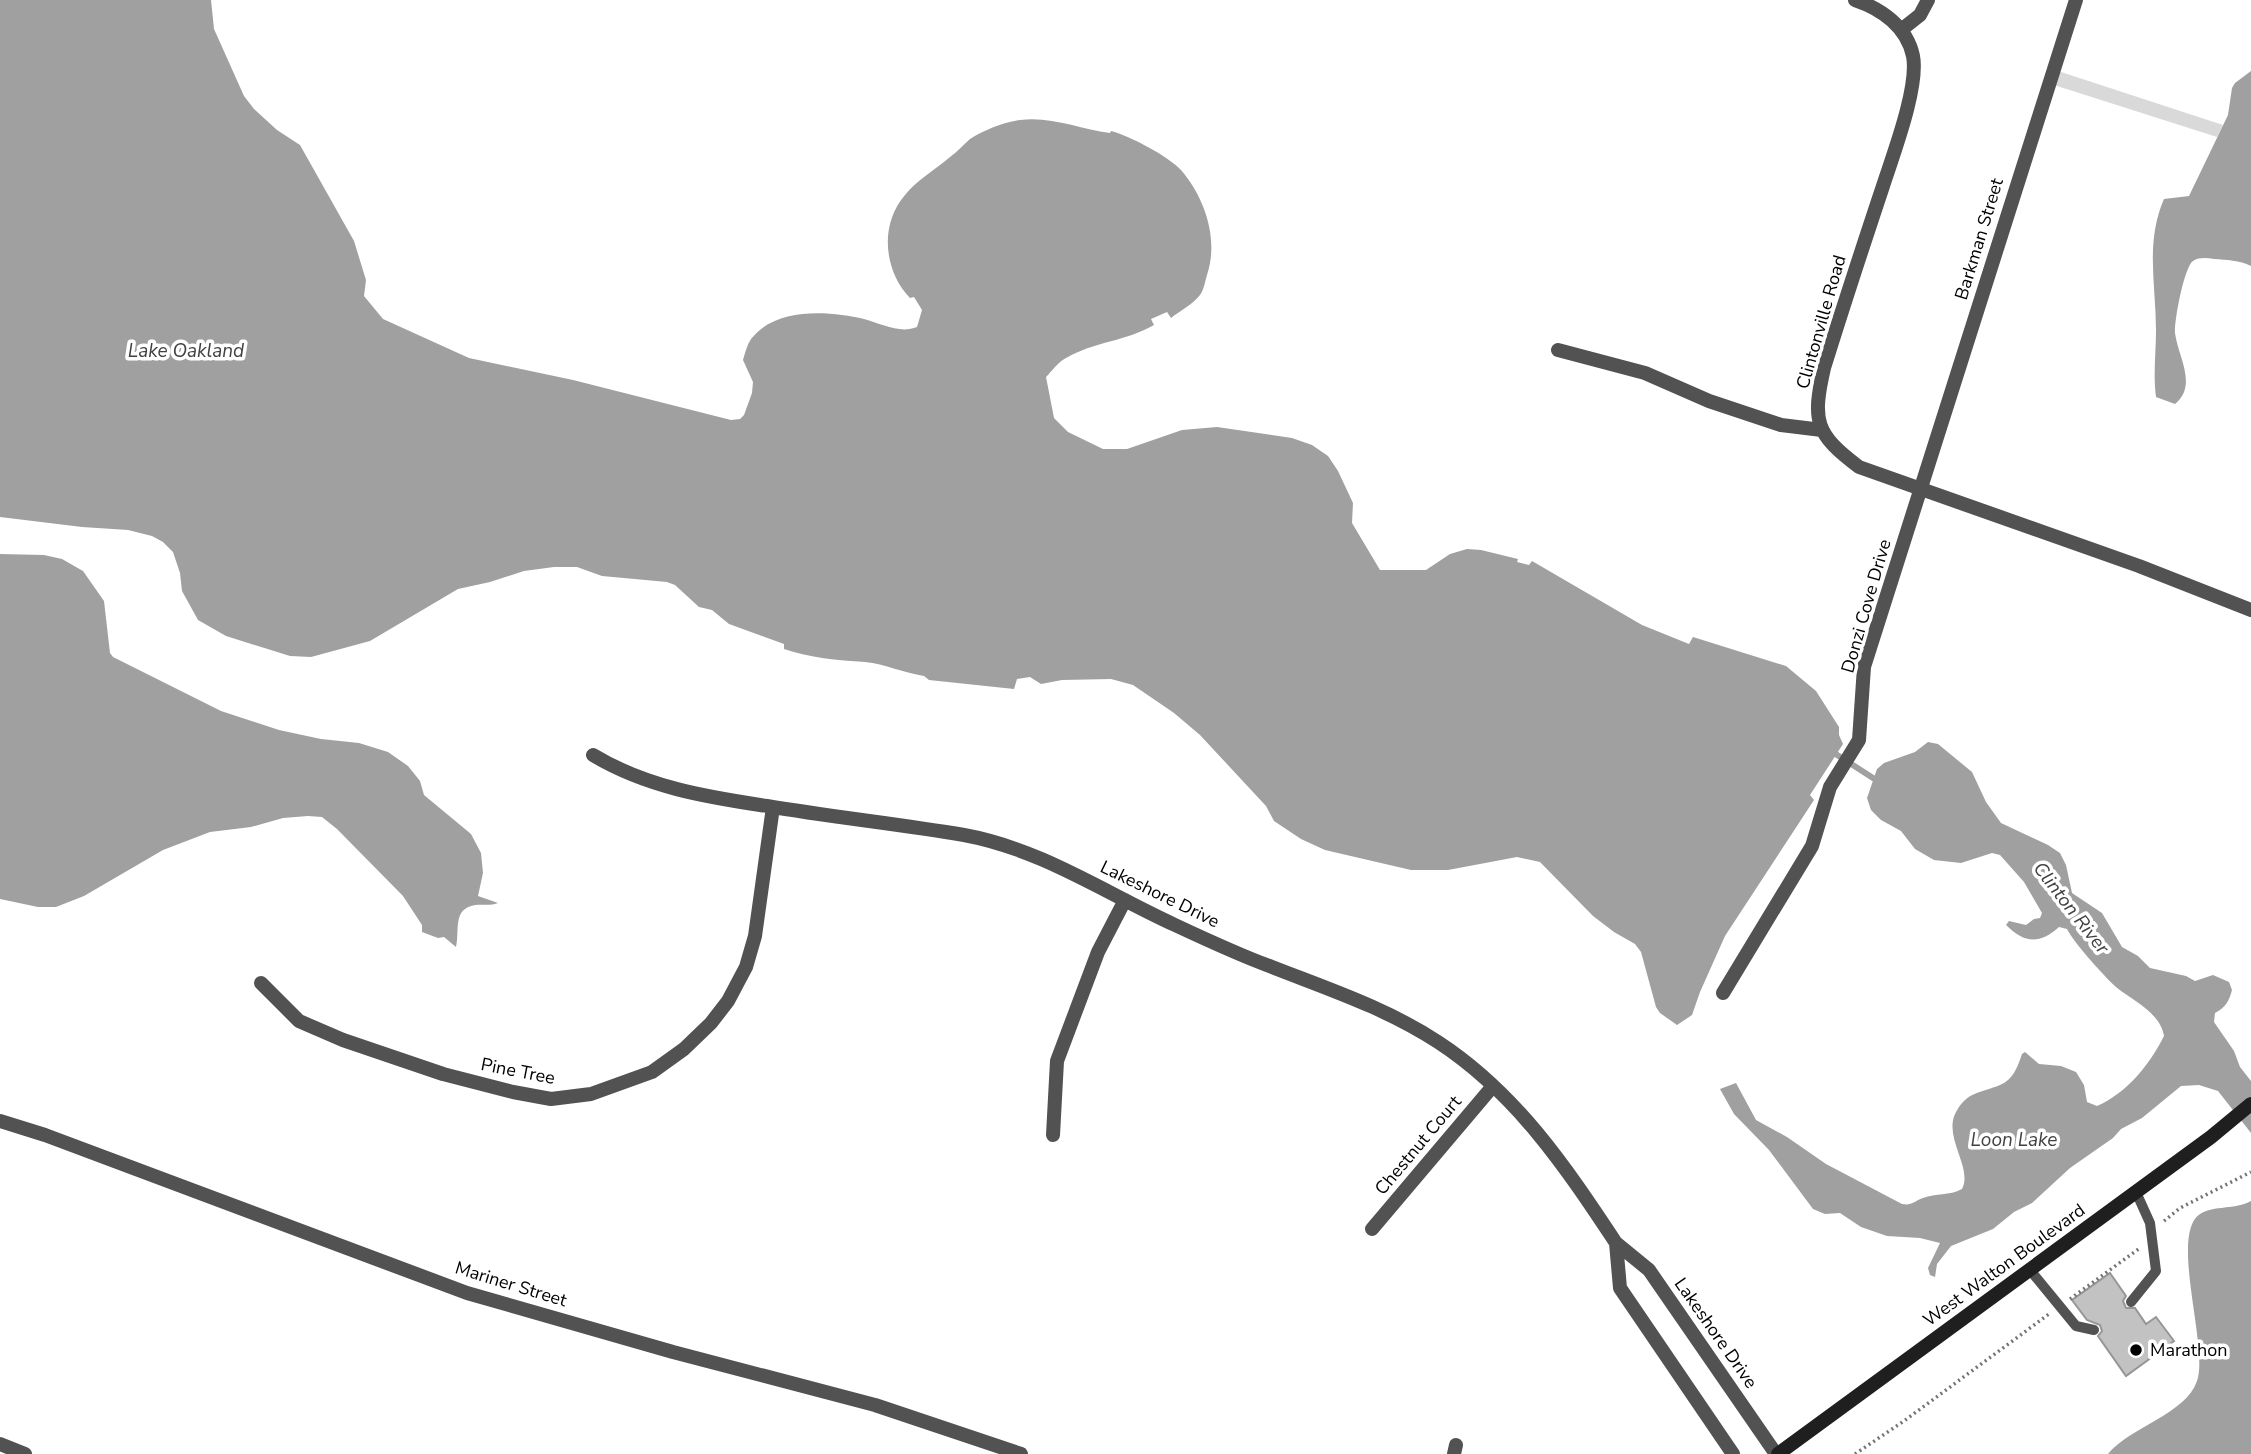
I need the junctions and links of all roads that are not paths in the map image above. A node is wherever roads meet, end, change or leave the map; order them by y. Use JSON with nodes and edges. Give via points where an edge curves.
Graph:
{"nodes":[{"id":1,"x":1855,"y":0,"type":"edge"},
{"id":2,"x":1928,"y":0,"type":"edge"},
{"id":3,"x":2076,"y":0,"type":"edge"},
{"id":4,"x":1900,"y":30,"type":"junction"},
{"id":5,"x":1558,"y":350,"type":"dead end"},
{"id":6,"x":1822,"y":430,"type":"junction"},
{"id":7,"x":1921,"y":490,"type":"junction"},
{"id":8,"x":2251,"y":610,"type":"edge"},
{"id":9,"x":593,"y":755,"type":"dead end"},
{"id":10,"x":773,"y":807,"type":"junction"},
{"id":11,"x":1125,"y":900,"type":"junction"},
{"id":12,"x":261,"y":983,"type":"dead end"},
{"id":13,"x":1723,"y":993,"type":"dead end"},
{"id":14,"x":1493,"y":1086,"type":"junction"},
{"id":15,"x":2251,"y":1104,"type":"edge"},
{"id":16,"x":0,"y":1121,"type":"edge"},
{"id":17,"x":1053,"y":1135,"type":"dead end"},
{"id":18,"x":2136,"y":1192,"type":"junction"},
{"id":19,"x":1372,"y":1229,"type":"dead end"},
{"id":20,"x":1616,"y":1243,"type":"junction"},
{"id":21,"x":2030,"y":1270,"type":"junction"},
{"id":22,"x":2130,"y":1302,"type":"dead end"},
{"id":23,"x":2094,"y":1330,"type":"dead end"},
{"id":24,"x":0,"y":1444,"type":"edge"},
{"id":25,"x":25,"y":1454,"type":"edge"},
{"id":26,"x":1021,"y":1454,"type":"edge"},
{"id":27,"x":1733,"y":1454,"type":"edge"},
{"id":28,"x":1777,"y":1454,"type":"edge"}],
"edges":[{"from":1,"to":4,"type":"street","name":"Clintonville Road","via":[[1885,14]]},
{"from":2,"to":4,"type":"street","via":[[1920,15]]},
{"from":3,"to":7,"type":"street","name":"Barkman Street"},
{"from":4,"to":6,"type":"street","name":"Clintonville Road","via":[[1914,59],[1911,89],[1824,368],[1817,406]]},
{"from":5,"to":6,"type":"street","via":[[1645,373],[1781,425]]},
{"from":6,"to":7,"type":"street","via":[[1833,447],[1859,467]]},
{"from":7,"to":8,"type":"street"},
{"from":7,"to":13,"type":"street","name":"Donzi Cove Drive","via":[[1864,667],[1859,740],[1830,787],[1812,846]]},
{"from":9,"to":10,"type":"street","name":"Lakeshore Drive","via":[[662,786]]},
{"from":10,"to":11,"type":"street","name":"Lakeshore Drive","via":[[968,836],[1037,856]]},
{"from":10,"to":12,"type":"street","name":"Pine Tree","via":[[755,936],[746,967],[728,1001],[684,1049],[652,1072],[591,1094],[551,1099],[443,1074],[299,1021]]},
{"from":11,"to":14,"type":"street","name":"Lakeshore Drive","via":[[1224,947],[1383,1012],[1438,1042]]},
{"from":11,"to":17,"type":"street","via":[[1098,952],[1057,1061]]},
{"from":14,"to":19,"type":"street","name":"Chestnut Court"},
{"from":14,"to":20,"type":"street","name":"Lakeshore Drive","via":[[1533,1126]]},
{"from":15,"to":18,"type":"main road","name":"West Walton Boulevard"},
{"from":16,"to":26,"type":"street","name":"Mariner Street","via":[[467,1293],[875,1405]]},
{"from":18,"to":21,"type":"main road","name":"West Walton Boulevard"},
{"from":18,"to":22,"type":"lane","via":[[2150,1223],[2155,1271]]},
{"from":20,"to":27,"type":"street","name":"Lakeshore Drive","via":[[1620,1288]]},
{"from":20,"to":28,"type":"street","name":"Lakeshore Drive","via":[[1649,1270]]},
{"from":21,"to":23,"type":"lane","via":[[2076,1326]]},
{"from":21,"to":28,"type":"main road","name":"West Walton Boulevard"},
{"from":24,"to":25,"type":"street"}]}
